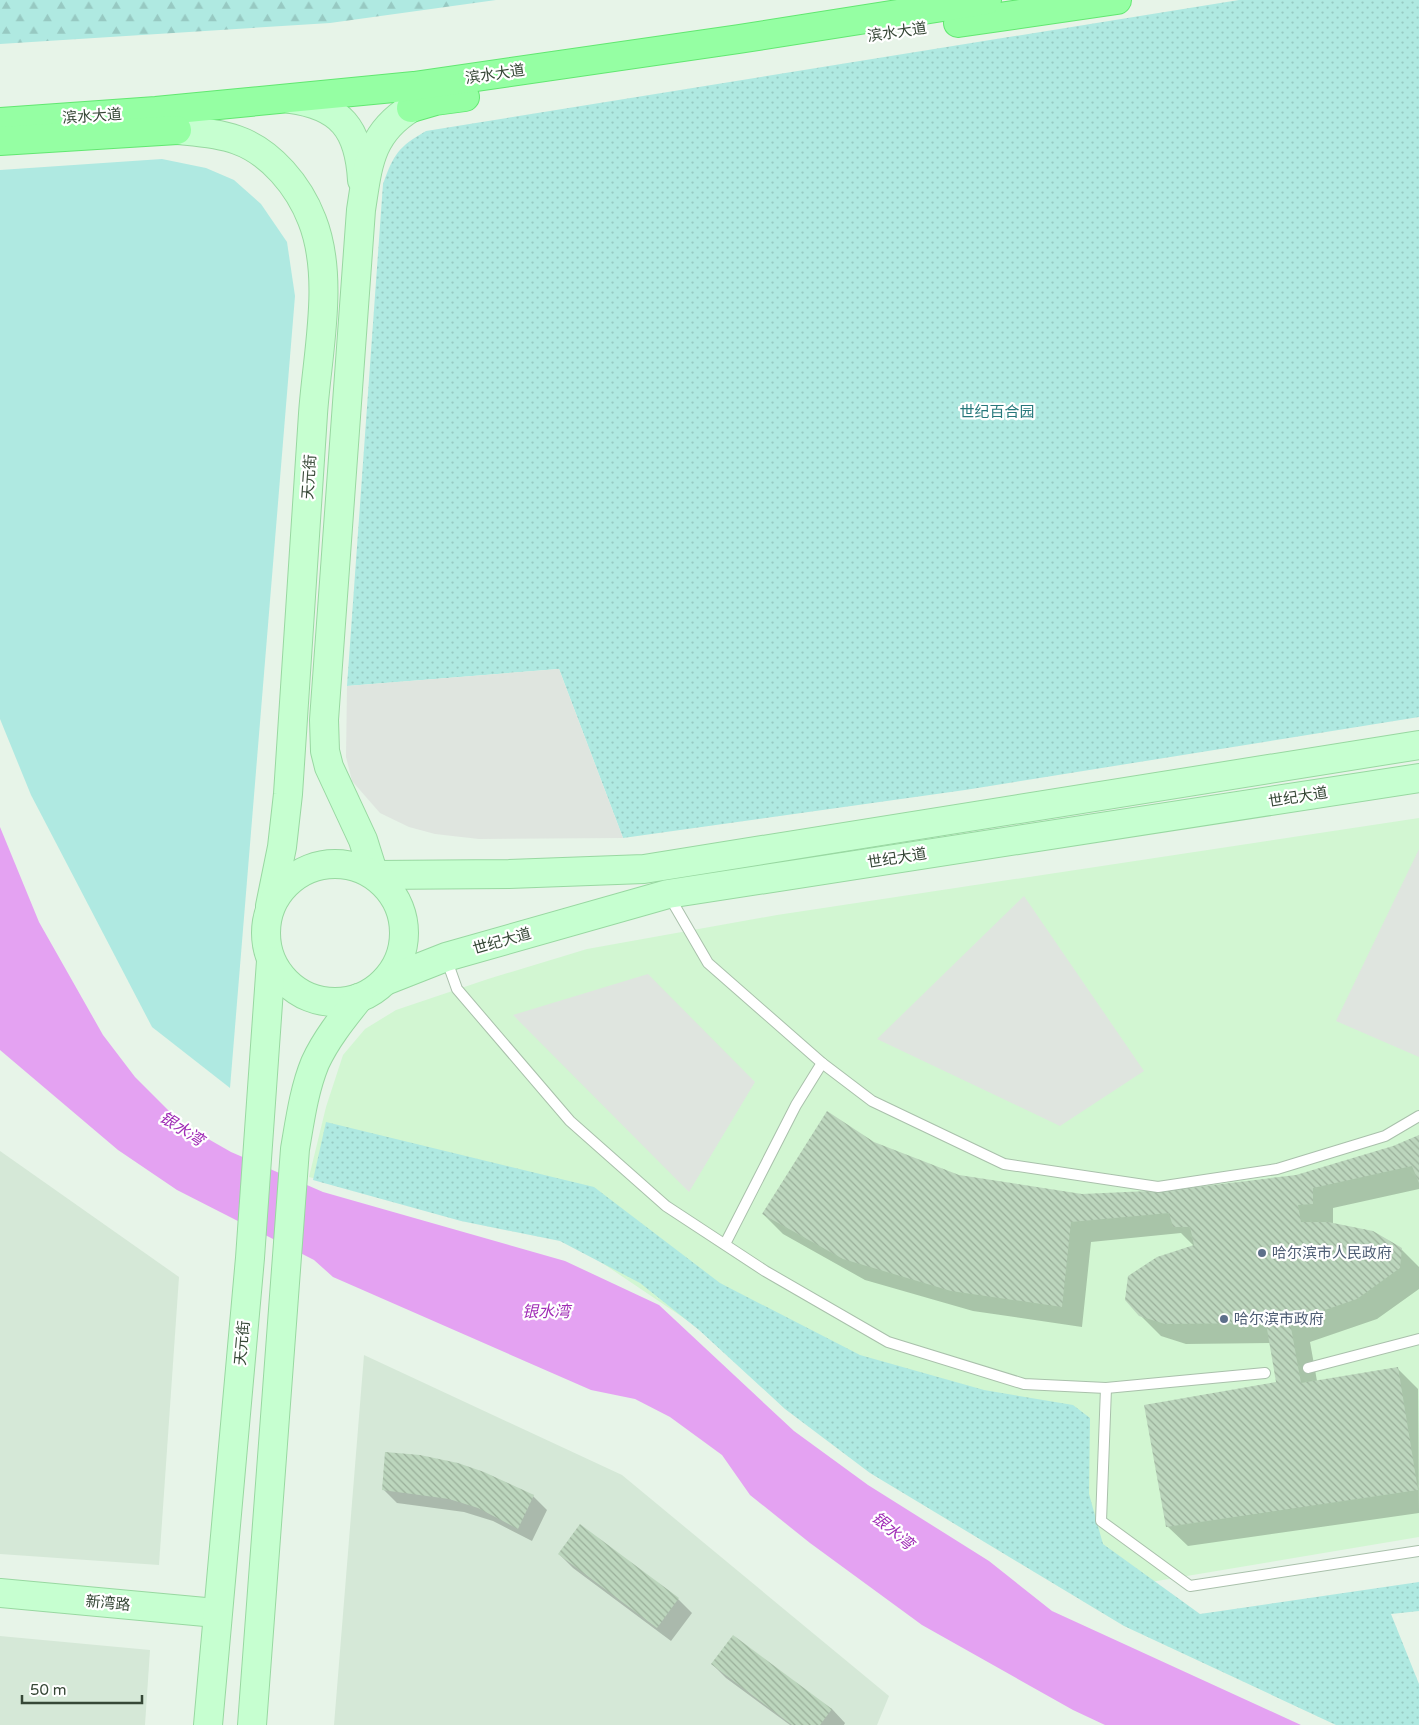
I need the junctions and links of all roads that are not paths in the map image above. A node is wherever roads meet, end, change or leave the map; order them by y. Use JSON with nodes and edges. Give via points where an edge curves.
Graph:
{"nodes":[{"id":1,"x":987,"y":0,"type":"edge"},
{"id":2,"x":1117,"y":0,"type":"edge"},
{"id":3,"x":283,"y":98,"type":"junction"},
{"id":4,"x":0,"y":122,"type":"edge"},
{"id":5,"x":177,"y":130,"type":"joint"},
{"id":6,"x":0,"y":141,"type":"edge"},
{"id":7,"x":362,"y":202,"type":"junction"},
{"id":8,"x":1419,"y":745,"type":"edge"},
{"id":9,"x":1419,"y":778,"type":"edge"},
{"id":10,"x":374,"y":875,"type":"junction"},
{"id":11,"x":668,"y":894,"type":"junction"},
{"id":12,"x":270,"y":906,"type":"junction"},
{"id":13,"x":446,"y":957,"type":"junction"},
{"id":14,"x":271,"y":961,"type":"junction"},
{"id":15,"x":385,"y":981,"type":"junction"},
{"id":16,"x":359,"y":998,"type":"junction"},
{"id":17,"x":822,"y":1063,"type":"junction"},
{"id":18,"x":1419,"y":1116,"type":"edge"},
{"id":19,"x":725,"y":1244,"type":"junction"},
{"id":20,"x":1419,"y":1339,"type":"edge"},
{"id":21,"x":1308,"y":1368,"type":"dead end"},
{"id":22,"x":1265,"y":1373,"type":"dead end"},
{"id":23,"x":1106,"y":1388,"type":"junction"},
{"id":24,"x":1419,"y":1552,"type":"edge"},
{"id":25,"x":0,"y":1593,"type":"edge"},
{"id":26,"x":216,"y":1613,"type":"junction"},
{"id":27,"x":208,"y":1725,"type":"edge"},
{"id":28,"x":252,"y":1725,"type":"edge"}],
"edges":[{"from":1,"to":3,"type":"main road","name":"滨水大道","via":[[414,86]]},
{"from":2,"to":7,"type":"main road","name":"滨水大道","via":[[445,100],[410,108],[394,118],[376,142]]},
{"from":3,"to":4,"type":"main road","name":"滨水大道"},
{"from":3,"to":7,"type":"main road","via":[[319,104],[346,126],[360,159]]},
{"from":5,"to":6,"type":"main road","name":"滨水大道"},
{"from":5,"to":12,"type":"main road","name":"天元街","via":[[237,140],[258,150],[274,163],[301,198],[312,220],[322,268],[324,292],[288,794]]},
{"from":7,"to":10,"type":"main road","via":[[324,720],[329,767],[363,840]]},
{"from":8,"to":10,"type":"main road","name":"世纪大道","via":[[644,869]]},
{"from":9,"to":11,"type":"main road","name":"世纪大道"},
{"from":10,"to":12,"type":"main road","via":[[357,867],[335,863],[314,866],[281,889]]},
{"from":10,"to":15,"type":"main road","via":[[389,889],[399,906],[404,925],[404,945],[397,964]]},
{"from":11,"to":13,"type":"main road","name":"世纪大道"},
{"from":11,"to":17,"type":"lane","via":[[708,963]]},
{"from":12,"to":14,"type":"main road","via":[[266,943]]},
{"from":13,"to":15,"type":"main road","name":"世纪大道"},
{"from":13,"to":19,"type":"lane","via":[[457,988],[570,1121],[666,1206]]},
{"from":14,"to":16,"type":"main road","via":[[283,979],[300,993],[321,1001],[343,1002]]},
{"from":14,"to":26,"type":"main road","name":"天元街","via":[[250,1258]]},
{"from":15,"to":16,"type":"main road"},
{"from":16,"to":28,"type":"main road","via":[[316,1062],[303,1101],[295,1149]]},
{"from":17,"to":18,"type":"lane","via":[[872,1101],[1004,1164],[1158,1186],[1277,1169],[1385,1136]]},
{"from":17,"to":19,"type":"lane","via":[[796,1105]]},
{"from":19,"to":23,"type":"lane","via":[[764,1271],[888,1342],[1024,1384]]},
{"from":20,"to":21,"type":"lane"},
{"from":22,"to":23,"type":"lane"},
{"from":23,"to":24,"type":"lane","via":[[1101,1521],[1190,1586]]},
{"from":25,"to":26,"type":"main road","name":"新湾路"},
{"from":26,"to":27,"type":"main road","name":"天元街"}]}
